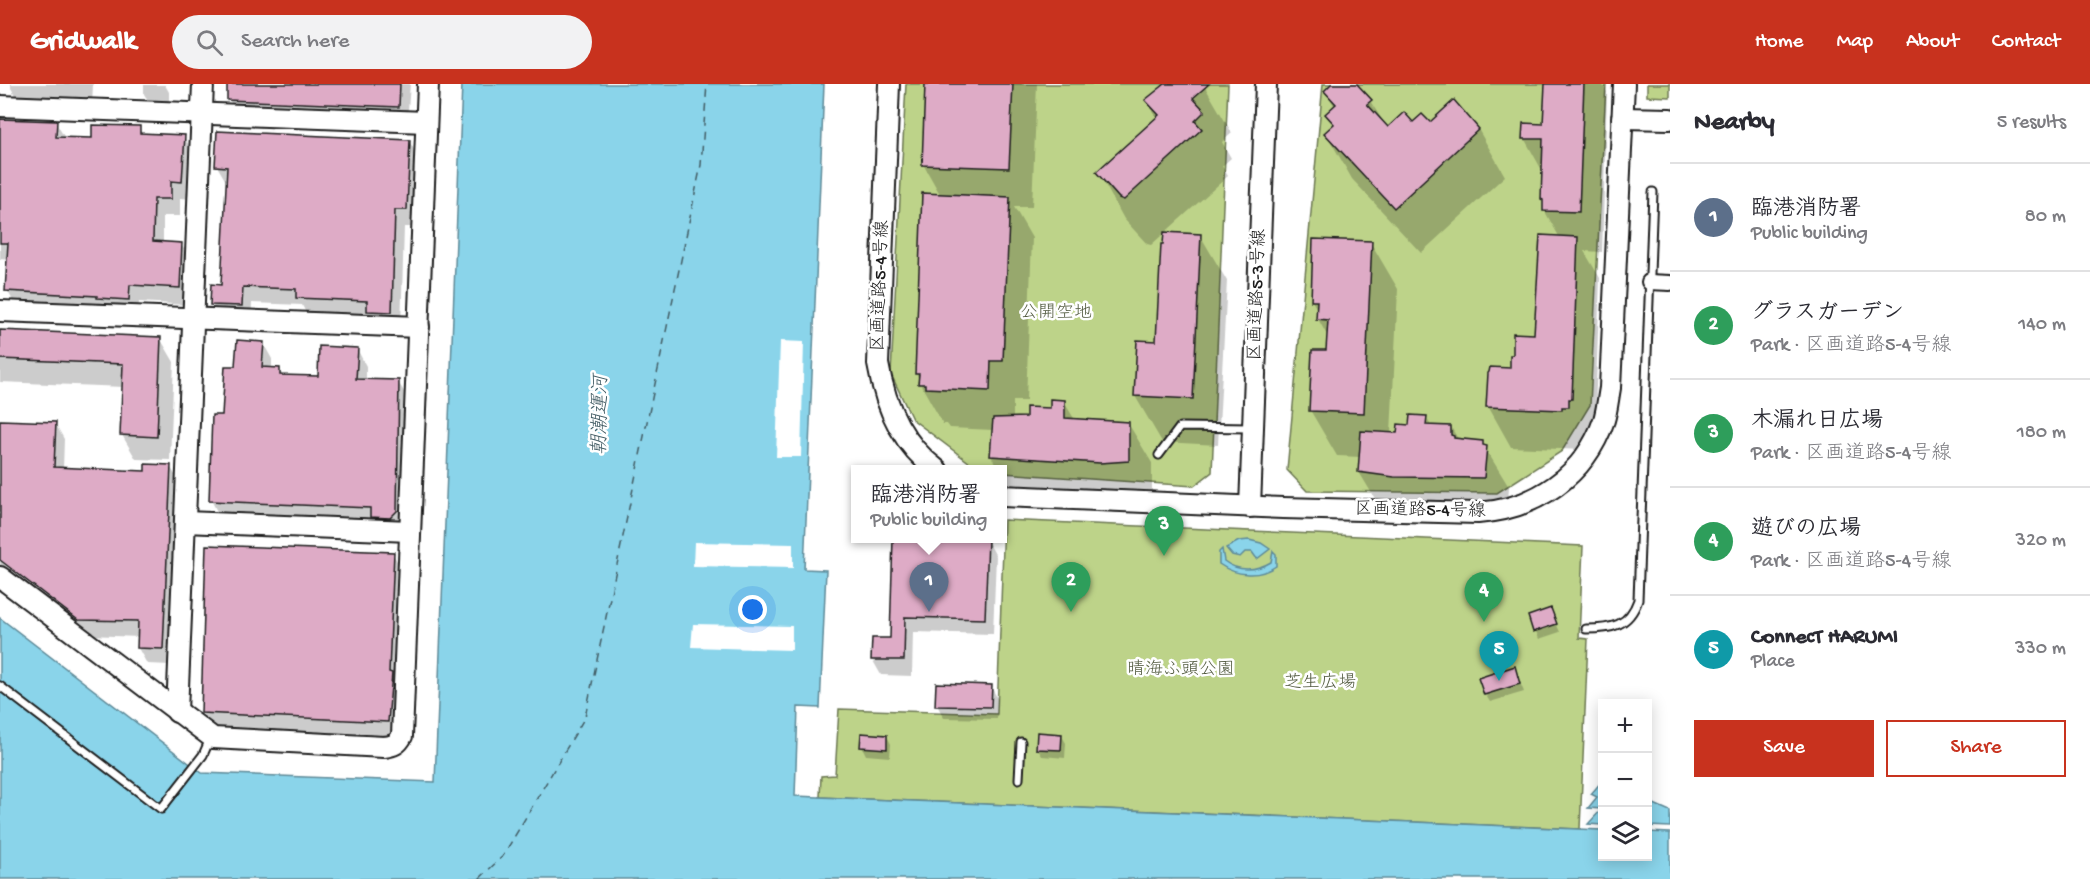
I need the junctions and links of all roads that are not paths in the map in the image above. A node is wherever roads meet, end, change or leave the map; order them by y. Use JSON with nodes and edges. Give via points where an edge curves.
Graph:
{"nodes":[{"id":1,"x":203,"y":84,"type":"edge"},
{"id":2,"x":428,"y":84,"type":"edge"},
{"id":3,"x":889,"y":84,"type":"edge"},
{"id":4,"x":1266,"y":84,"type":"edge"},
{"id":5,"x":1624,"y":84,"type":"edge"},
{"id":6,"x":0,"y":106,"type":"edge"},
{"id":7,"x":202,"y":115,"type":"junction"},
{"id":8,"x":1622,"y":118,"type":"junction"},
{"id":9,"x":1670,"y":119,"type":"edge"},
{"id":10,"x":426,"y":122,"type":"junction"},
{"id":11,"x":1653,"y":192,"type":"dead end"},
{"id":12,"x":1649,"y":282,"type":"junction"},
{"id":13,"x":1670,"y":283,"type":"edge"},
{"id":14,"x":0,"y":311,"type":"edge"},
{"id":15,"x":194,"y":318,"type":"junction"},
{"id":16,"x":419,"y":327,"type":"junction"},
{"id":17,"x":1253,"y":428,"type":"junction"},
{"id":18,"x":1159,"y":455,"type":"dead end"},
{"id":19,"x":931,"y":465,"type":"edge"},
{"id":20,"x":1007,"y":496,"type":"edge"},
{"id":21,"x":1250,"y":507,"type":"junction"},
{"id":22,"x":185,"y":522,"type":"junction"},
{"id":23,"x":410,"y":531,"type":"junction"},
{"id":24,"x":0,"y":577,"type":"edge"},
{"id":25,"x":1586,"y":629,"type":"dead end"},
{"id":26,"x":0,"y":686,"type":"edge"},
{"id":27,"x":177,"y":712,"type":"junction"},
{"id":28,"x":210,"y":737,"type":"junction"},
{"id":29,"x":1021,"y":742,"type":"dead end"},
{"id":30,"x":1019,"y":779,"type":"dead end"}],
"edges":[{"from":1,"to":7,"type":"street"},
{"from":2,"to":10,"type":"street"},
{"from":3,"to":19,"type":"street","name":"区画道路5-4号線","via":[[878,364],[897,426]]},
{"from":4,"to":17,"type":"street","name":"区画道路5-3号線"},
{"from":5,"to":8,"type":"street","name":"区画道路5-4号線"},
{"from":6,"to":7,"type":"street"},
{"from":7,"to":10,"type":"street"},
{"from":7,"to":15,"type":"street"},
{"from":8,"to":9,"type":"street"},
{"from":8,"to":21,"type":"street","name":"区画道路5-4号線","via":[[1605,418],[1595,442],[1567,477],[1536,499],[1492,512]]},
{"from":10,"to":16,"type":"street"},
{"from":11,"to":12,"type":"lane"},
{"from":12,"to":13,"type":"street"},
{"from":12,"to":25,"type":"lane","via":[[1638,600],[1633,613],[1621,624]]},
{"from":14,"to":15,"type":"street"},
{"from":15,"to":16,"type":"street"},
{"from":15,"to":22,"type":"street"},
{"from":16,"to":23,"type":"street"},
{"from":17,"to":18,"type":"lane","via":[[1180,427]]},
{"from":17,"to":21,"type":"street","name":"区画道路5-3号線"},
{"from":20,"to":21,"type":"street","name":"区画道路5-4号線"},
{"from":22,"to":23,"type":"street"},
{"from":22,"to":27,"type":"street"},
{"from":23,"to":28,"type":"street","via":[[400,741],[384,747]]},
{"from":24,"to":27,"type":"street"},
{"from":26,"to":28,"type":"lane","via":[[161,810],[203,755]]},
{"from":27,"to":28,"type":"street"},
{"from":29,"to":30,"type":"lane"}]}
